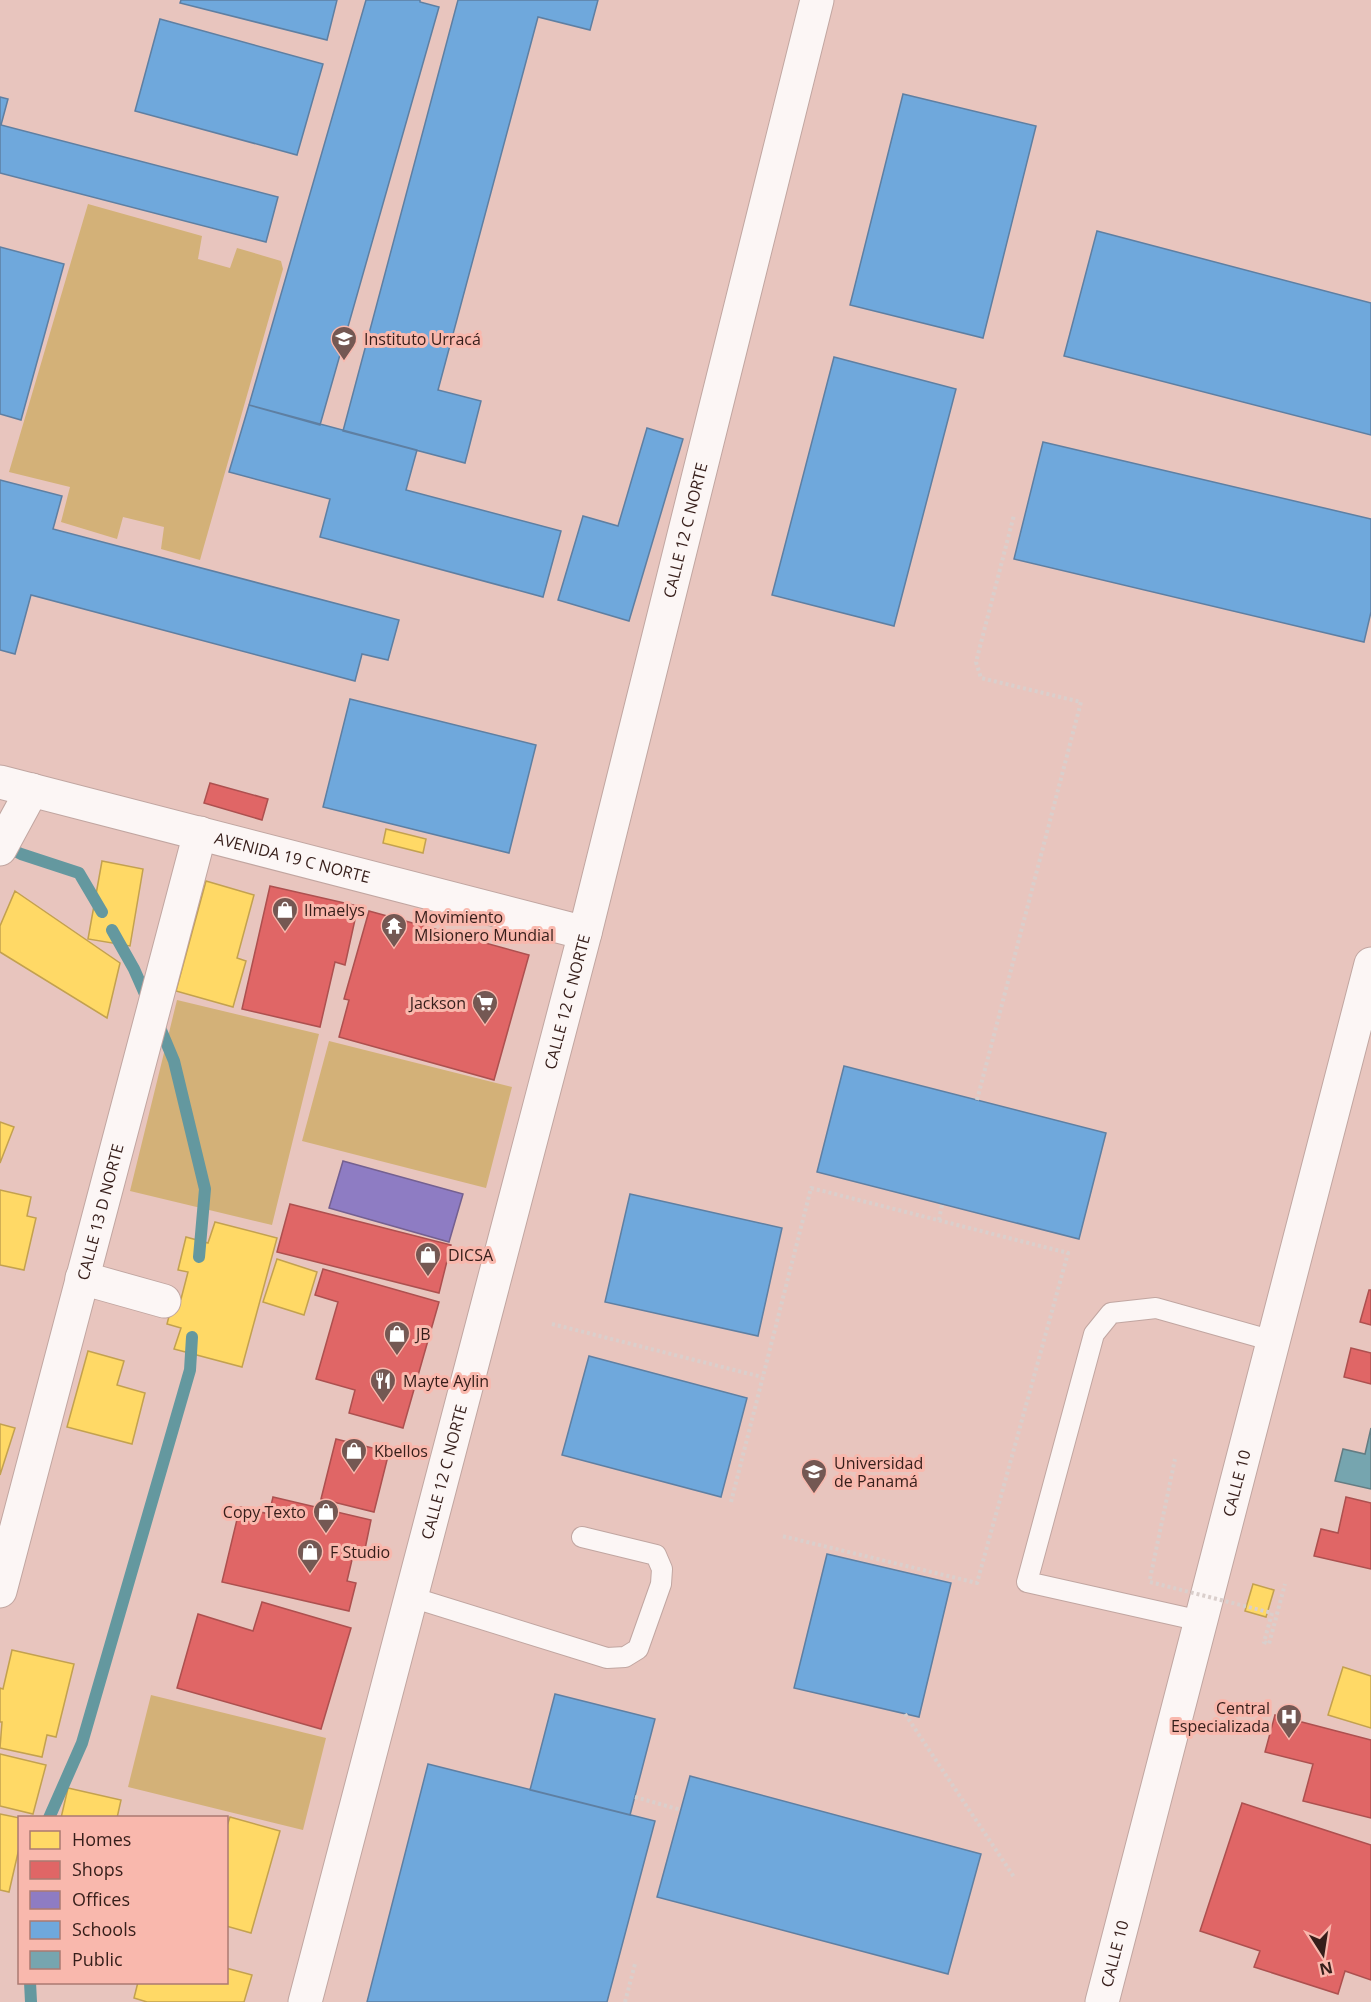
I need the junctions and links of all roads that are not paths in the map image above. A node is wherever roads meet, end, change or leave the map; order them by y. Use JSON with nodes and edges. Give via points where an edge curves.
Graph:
{"nodes":[{"id":1,"x":817,"y":0,"type":"edge"},
{"id":2,"x":0,"y":782,"type":"edge"},
{"id":3,"x":32,"y":790,"type":"junction"},
{"id":4,"x":200,"y":833,"type":"junction"},
{"id":5,"x":0,"y":849,"type":"edge"},
{"id":6,"x":585,"y":933,"type":"junction"},
{"id":7,"x":1370,"y":974,"type":"edge"},
{"id":8,"x":82,"y":1278,"type":"junction"},
{"id":9,"x":164,"y":1301,"type":"dead end"},
{"id":10,"x":1273,"y":1341,"type":"junction"},
{"id":11,"x":582,"y":1537,"type":"dead end"},
{"id":12,"x":0,"y":1591,"type":"edge"},
{"id":13,"x":411,"y":1597,"type":"junction"},
{"id":14,"x":1201,"y":1621,"type":"junction"},
{"id":15,"x":305,"y":2002,"type":"edge"},
{"id":16,"x":1102,"y":2002,"type":"edge"}],
"edges":[{"from":1,"to":6,"type":"street","name":"CALLE 12 C NORTE"},
{"from":2,"to":3,"type":"street","name":"AVENIDA 19 C NORTE"},
{"from":3,"to":4,"type":"street","name":"AVENIDA 19 C NORTE"},
{"from":3,"to":5,"type":"street"},
{"from":4,"to":6,"type":"street","name":"AVENIDA 19 C NORTE"},
{"from":4,"to":8,"type":"street","name":"CALLE 13 D NORTE"},
{"from":6,"to":13,"type":"street","name":"CALLE 12 C NORTE"},
{"from":7,"to":10,"type":"street","name":"CALLE 10"},
{"from":8,"to":9,"type":"street"},
{"from":8,"to":12,"type":"street","name":"CALLE 13 D NORTE"},
{"from":10,"to":14,"type":"street","name":"CALLE 10"},
{"from":10,"to":14,"type":"lane","via":[[1156,1308],[1111,1313],[1094,1334],[1027,1582]]},
{"from":11,"to":13,"type":"lane","via":[[656,1555],[662,1569],[661,1584],[638,1649],[625,1657],[607,1658]]},
{"from":13,"to":15,"type":"street","name":"CALLE 12 C NORTE"},
{"from":14,"to":16,"type":"street","name":"CALLE 10"}]}
